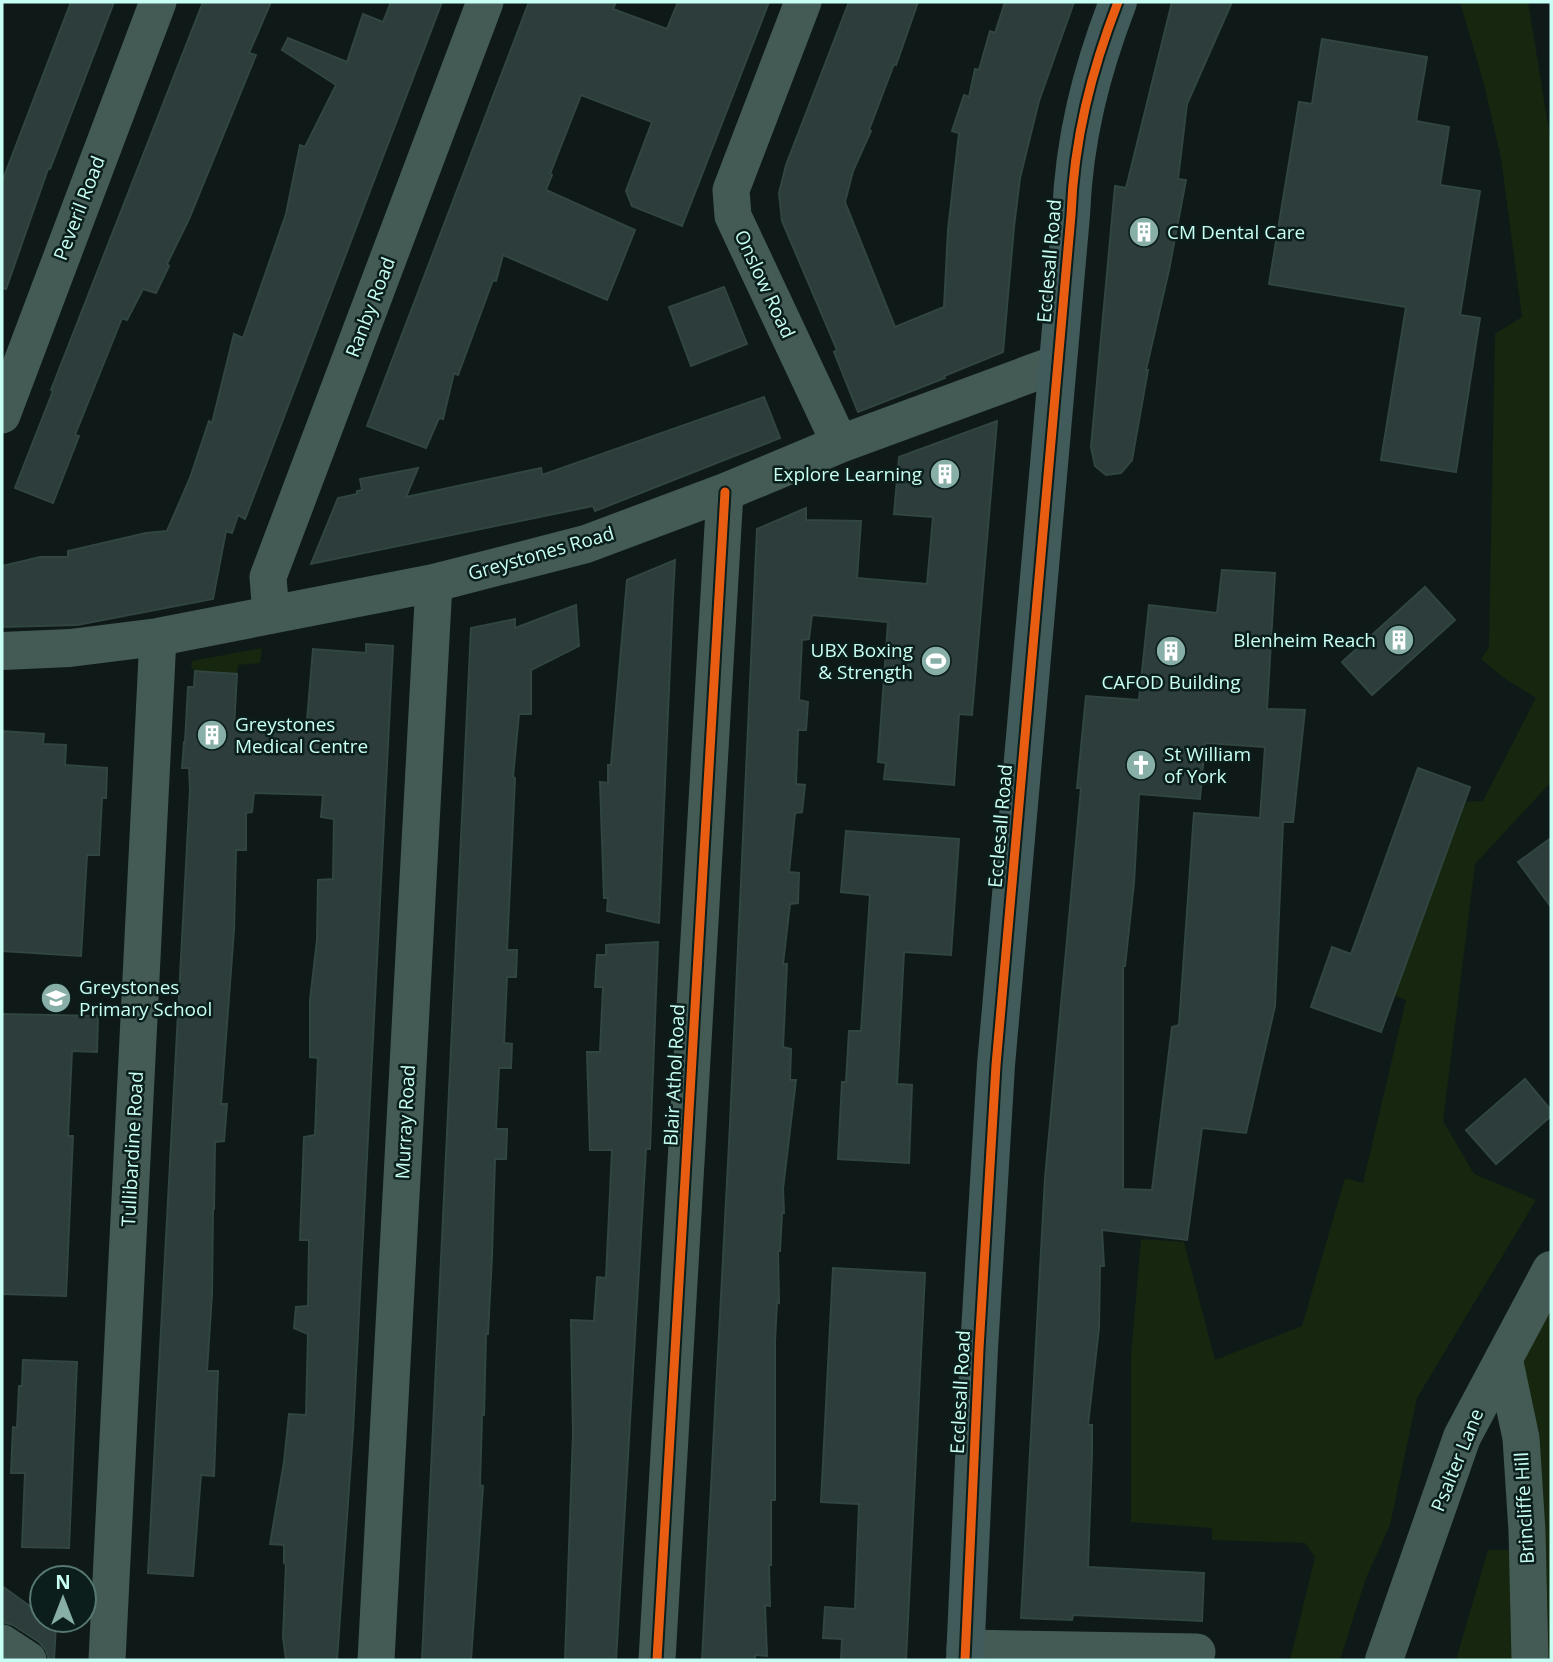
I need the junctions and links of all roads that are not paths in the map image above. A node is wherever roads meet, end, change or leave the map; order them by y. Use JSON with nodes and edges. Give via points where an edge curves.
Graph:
{"nodes":[{"id":1,"x":158,"y":2,"type":"edge"},
{"id":2,"x":485,"y":2,"type":"edge"},
{"id":3,"x":803,"y":2,"type":"edge"},
{"id":4,"x":1118,"y":2,"type":"edge"},
{"id":5,"x":1057,"y":364,"type":"junction"},
{"id":6,"x":2,"y":415,"type":"edge"},
{"id":7,"x":840,"y":444,"type":"junction"},
{"id":8,"x":725,"y":492,"type":"junction"},
{"id":9,"x":434,"y":583,"type":"junction"},
{"id":10,"x":271,"y":615,"type":"junction"},
{"id":11,"x":158,"y":637,"type":"junction"},
{"id":12,"x":2,"y":650,"type":"edge"},
{"id":13,"x":1551,"y":1270,"type":"edge"},
{"id":14,"x":1504,"y":1357,"type":"junction"},
{"id":15,"x":2,"y":1643,"type":"edge"},
{"id":16,"x":1196,"y":1653,"type":"dead end"},
{"id":17,"x":965,"y":1654,"type":"edge"},
{"id":18,"x":28,"y":1660,"type":"edge"},
{"id":19,"x":107,"y":1660,"type":"edge"},
{"id":20,"x":376,"y":1660,"type":"edge"},
{"id":21,"x":657,"y":1660,"type":"edge"},
{"id":22,"x":1384,"y":1660,"type":"edge"},
{"id":23,"x":1530,"y":1660,"type":"edge"}],
"edges":[{"from":1,"to":6,"type":"street","name":"Peveril Road"},
{"from":2,"to":10,"type":"street","name":"Ranby Road","via":[[268,577]]},
{"from":3,"to":7,"type":"street","name":"Onslow Road","via":[[731,190],[733,216]]},
{"from":4,"to":5,"type":"main road","name":"Ecclesall Road","via":[[1083,109],[1073,168]]},
{"from":5,"to":7,"type":"street","name":"Greystones Road"},
{"from":5,"to":17,"type":"main road","name":"Ecclesall Road","via":[[995,1076]]},
{"from":7,"to":8,"type":"street","name":"Greystones Road"},
{"from":8,"to":9,"type":"street","name":"Greystones Road","via":[[586,544]]},
{"from":8,"to":21,"type":"street","name":"Blair Athol Road"},
{"from":9,"to":10,"type":"street","name":"Greystones Road"},
{"from":9,"to":20,"type":"street","name":"Murray Road"},
{"from":10,"to":11,"type":"street","name":"Greystones Road"},
{"from":11,"to":12,"type":"street","name":"Greystones Road","via":[[70,648]]},
{"from":11,"to":19,"type":"street","name":"Tullibardine Road"},
{"from":13,"to":14,"type":"street","name":"Psalter Lane"},
{"from":14,"to":22,"type":"street","name":"Psalter Lane","via":[[1462,1437]]},
{"from":14,"to":23,"type":"street","name":"Brincliffe Hill","via":[[1521,1438]]},
{"from":15,"to":18,"type":"street"},
{"from":16,"to":17,"type":"street"}]}
